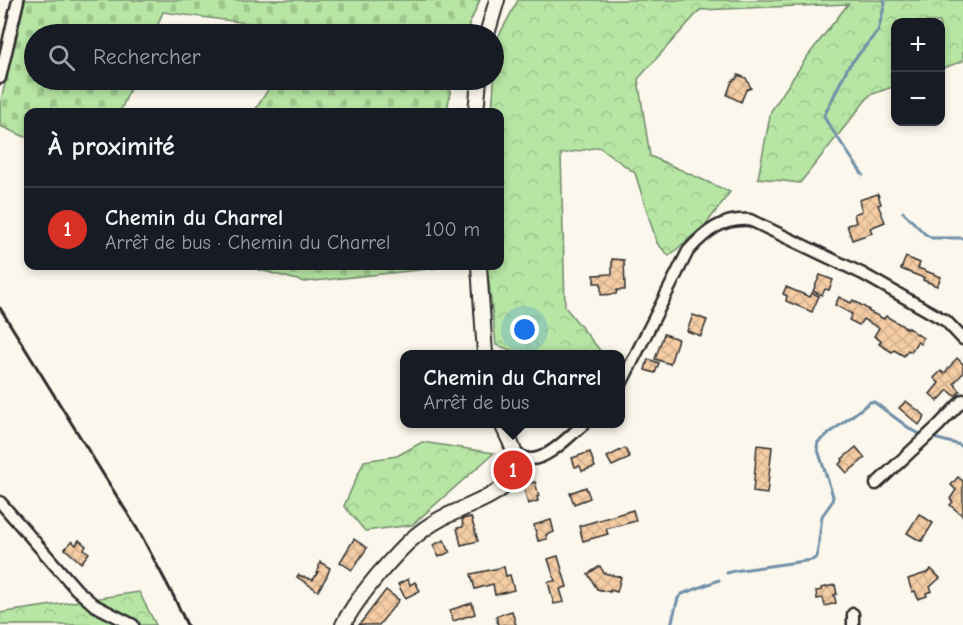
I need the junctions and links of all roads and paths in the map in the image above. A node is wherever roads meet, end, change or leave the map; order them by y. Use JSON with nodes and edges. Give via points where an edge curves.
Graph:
{"nodes":[{"id":1,"x":18,"y":0,"type":"edge"},
{"id":2,"x":497,"y":0,"type":"edge"},
{"id":3,"x":490,"y":24,"type":"edge"},
{"id":4,"x":0,"y":78,"type":"edge"},
{"id":5,"x":478,"y":90,"type":"edge"},
{"id":6,"x":476,"y":108,"type":"edge"},
{"id":7,"x":478,"y":270,"type":"edge"},
{"id":8,"x":963,"y":339,"type":"edge"},
{"id":9,"x":486,"y":350,"type":"edge"},
{"id":10,"x":625,"y":376,"type":"edge"},
{"id":11,"x":963,"y":400,"type":"edge"},
{"id":12,"x":504,"y":428,"type":"edge"},
{"id":13,"x":578,"y":428,"type":"edge"},
{"id":14,"x":516,"y":454,"type":"junction"},
{"id":15,"x":876,"y":484,"type":"dead end"},
{"id":16,"x":0,"y":502,"type":"edge"},
{"id":17,"x":133,"y":625,"type":"edge"},
{"id":18,"x":343,"y":625,"type":"edge"}],
"edges":[{"from":1,"to":4,"type":"street"},
{"from":2,"to":3,"type":"street"},
{"from":5,"to":6,"type":"street"},
{"from":7,"to":9,"type":"street"},
{"from":8,"to":10,"type":"street","via":[[946,321],[863,274],[750,220],[738,219],[714,228],[688,251]]},
{"from":11,"to":15,"type":"street"},
{"from":12,"to":14,"type":"street"},
{"from":13,"to":14,"type":"street","via":[[541,458]]},
{"from":14,"to":18,"type":"street","via":[[505,485],[416,534],[352,608]]},
{"from":16,"to":17,"type":"street","via":[[76,589],[94,605]]}]}
